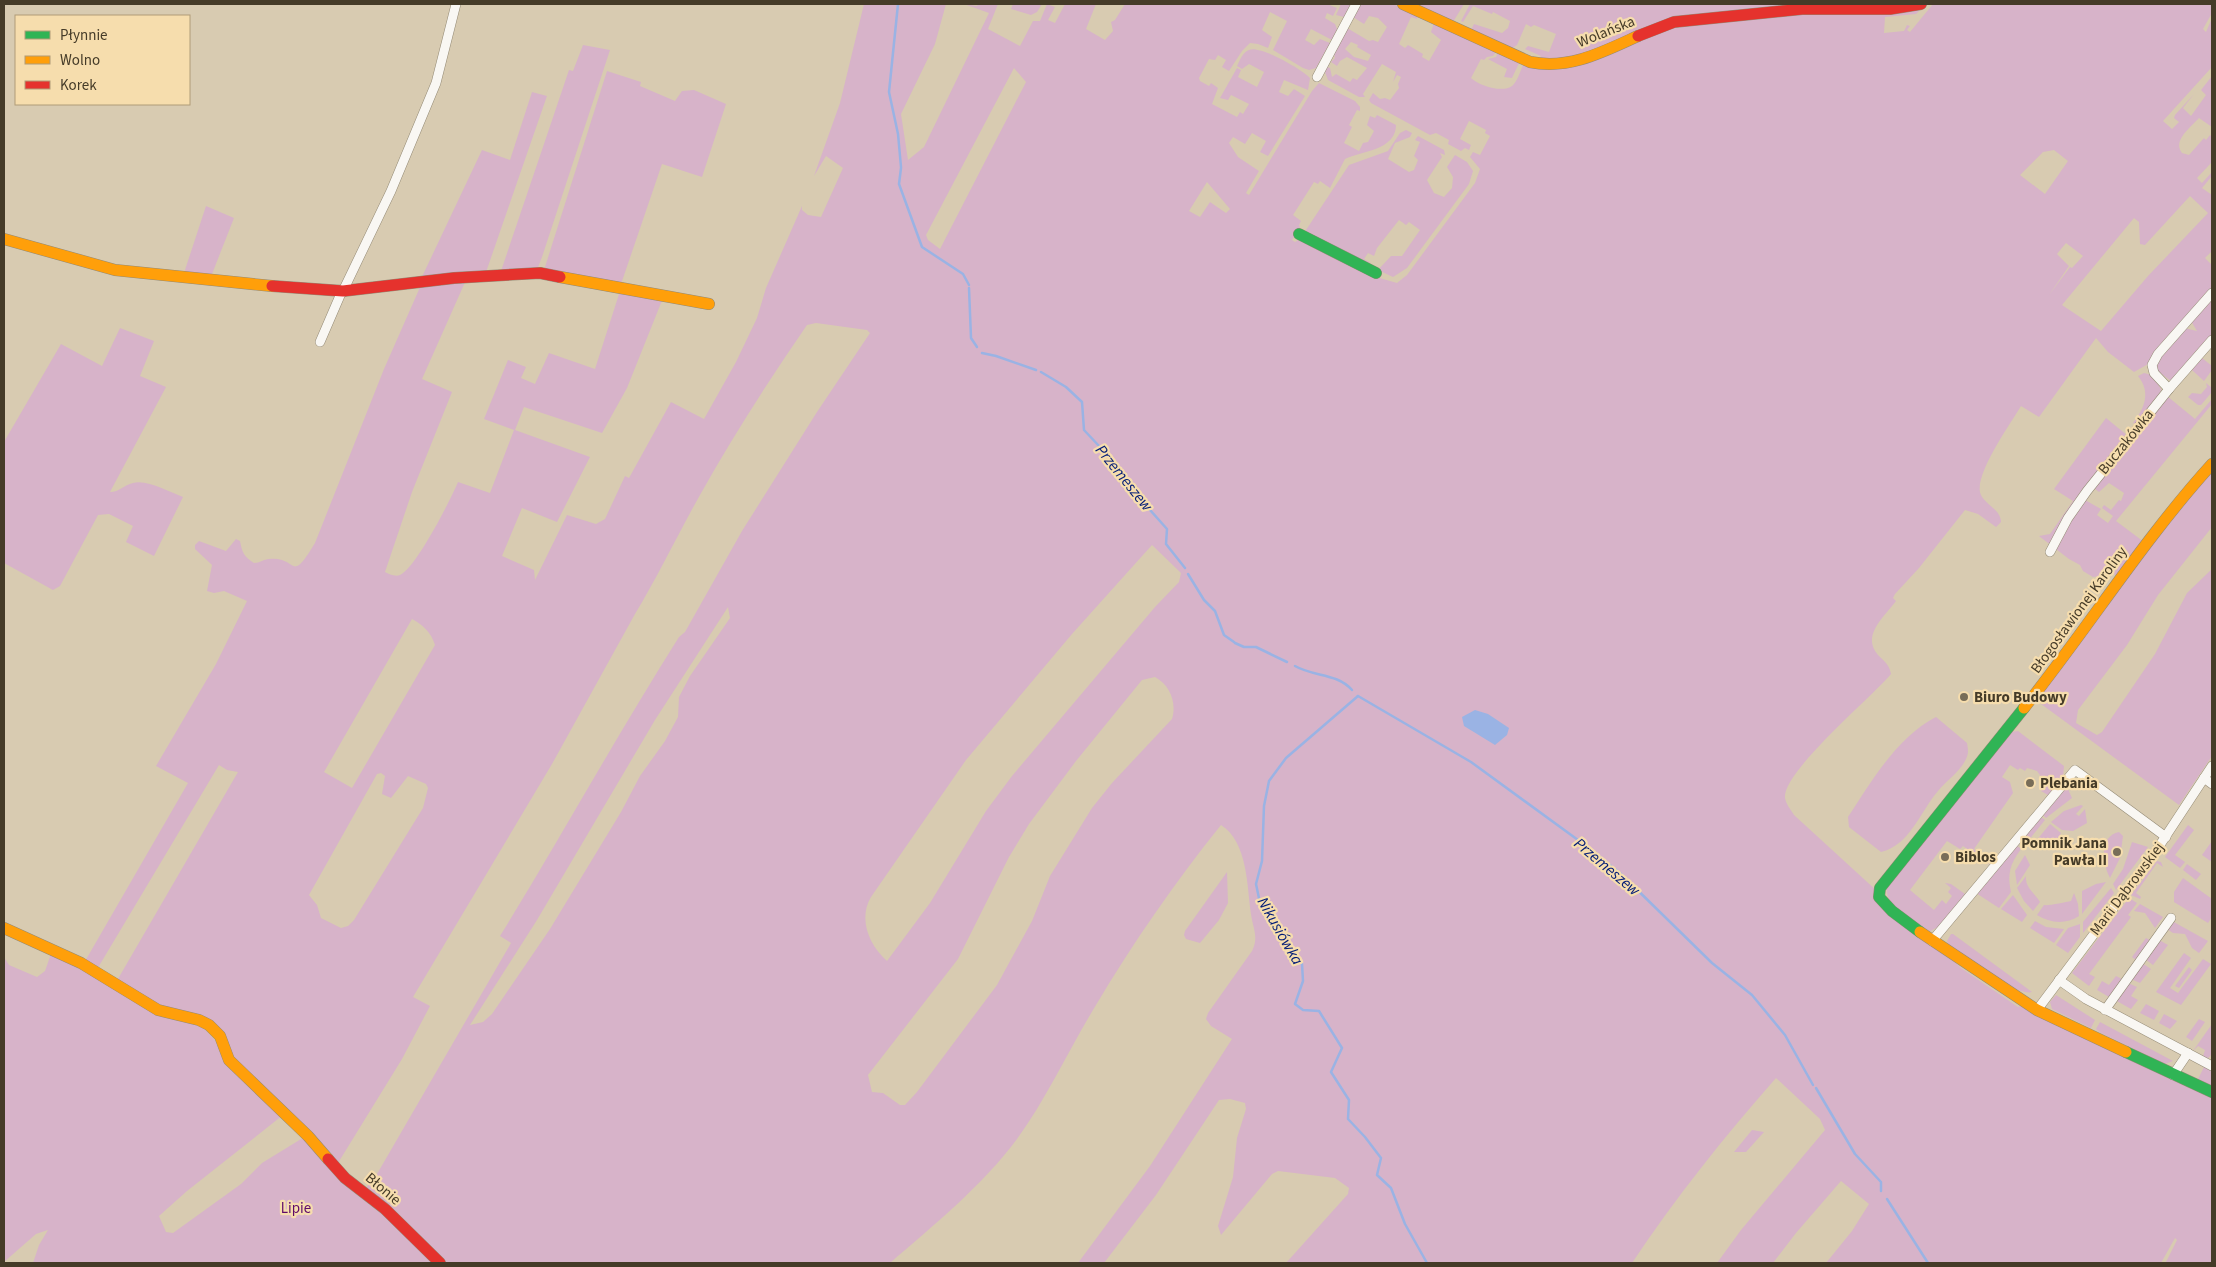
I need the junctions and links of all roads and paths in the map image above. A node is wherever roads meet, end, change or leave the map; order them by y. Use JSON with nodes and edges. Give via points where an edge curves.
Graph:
{"nodes":[{"id":1,"x":456,"y":4,"type":"edge"},
{"id":2,"x":1356,"y":4,"type":"edge"},
{"id":3,"x":1403,"y":4,"type":"edge"},
{"id":4,"x":1921,"y":4,"type":"edge"},
{"id":5,"x":1833,"y":7,"type":"edge"},
{"id":6,"x":1317,"y":76,"type":"dead end"},
{"id":7,"x":1299,"y":234,"type":"dead end"},
{"id":8,"x":4,"y":239,"type":"edge"},
{"id":9,"x":1376,"y":273,"type":"dead end"},
{"id":10,"x":342,"y":291,"type":"junction"},
{"id":11,"x":2212,"y":293,"type":"edge"},
{"id":12,"x":709,"y":304,"type":"dead end"},
{"id":13,"x":2212,"y":340,"type":"edge"},
{"id":14,"x":320,"y":342,"type":"dead end"},
{"id":15,"x":2169,"y":389,"type":"junction"},
{"id":16,"x":2212,"y":464,"type":"edge"},
{"id":17,"x":2050,"y":552,"type":"dead end"},
{"id":18,"x":2212,"y":766,"type":"edge"},
{"id":19,"x":2204,"y":778,"type":"junction"},
{"id":20,"x":2212,"y":784,"type":"edge"},
{"id":21,"x":2166,"y":837,"type":"junction"},
{"id":22,"x":2171,"y":918,"type":"dead end"},
{"id":23,"x":4,"y":928,"type":"edge"},
{"id":24,"x":1932,"y":941,"type":"junction"},
{"id":25,"x":2058,"y":980,"type":"junction"},
{"id":26,"x":2038,"y":1010,"type":"junction"},
{"id":27,"x":2105,"y":1010,"type":"junction"},
{"id":28,"x":2188,"y":1053,"type":"junction"},
{"id":29,"x":2212,"y":1066,"type":"edge"},
{"id":30,"x":2173,"y":1075,"type":"junction"},
{"id":31,"x":2212,"y":1092,"type":"edge"},
{"id":32,"x":440,"y":1263,"type":"edge"}],
"edges":[{"from":1,"to":10,"type":"street","via":[[436,83],[391,191]]},
{"from":2,"to":6,"type":"street"},
{"from":3,"to":5,"type":"street","name":"Wolańska","via":[[1530,62],[1551,66],[1607,50],[1674,22]]},
{"from":4,"to":5,"type":"street","name":"Wolańska","via":[[1890,9]]},
{"from":7,"to":9,"type":"street"},
{"from":8,"to":10,"type":"street","via":[[115,270]]},
{"from":10,"to":12,"type":"street","via":[[454,278],[540,273]]},
{"from":10,"to":14,"type":"street"},
{"from":11,"to":15,"type":"street","via":[[2152,365]]},
{"from":13,"to":15,"type":"street","name":"Buczakówka"},
{"from":15,"to":17,"type":"street","name":"Buczakówka","via":[[2076,505]]},
{"from":16,"to":24,"type":"street","name":"Błogosławionej Karoliny","via":[[2174,506],[2062,661],[1884,881],[1880,897],[1892,911]]},
{"from":18,"to":19,"type":"street","name":"Marii Dąbrowskiej"},
{"from":19,"to":20,"type":"street"},
{"from":19,"to":21,"type":"street","name":"Marii Dąbrowskiej"},
{"from":21,"to":24,"type":"street","via":[[2075,770]]},
{"from":21,"to":25,"type":"street","name":"Marii Dąbrowskiej"},
{"from":22,"to":27,"type":"street"},
{"from":23,"to":32,"type":"street","name":"Błonie","via":[[81,963],[117,988],[158,1010],[209,1025],[220,1036],[229,1060],[308,1136],[345,1178],[385,1209]]},
{"from":24,"to":26,"type":"street"},
{"from":25,"to":26,"type":"street","name":"Marii Dąbrowskiej"},
{"from":25,"to":27,"type":"street"},
{"from":26,"to":30,"type":"street"},
{"from":27,"to":28,"type":"street"},
{"from":28,"to":29,"type":"street"},
{"from":28,"to":30,"type":"street"},
{"from":30,"to":31,"type":"street"}]}
